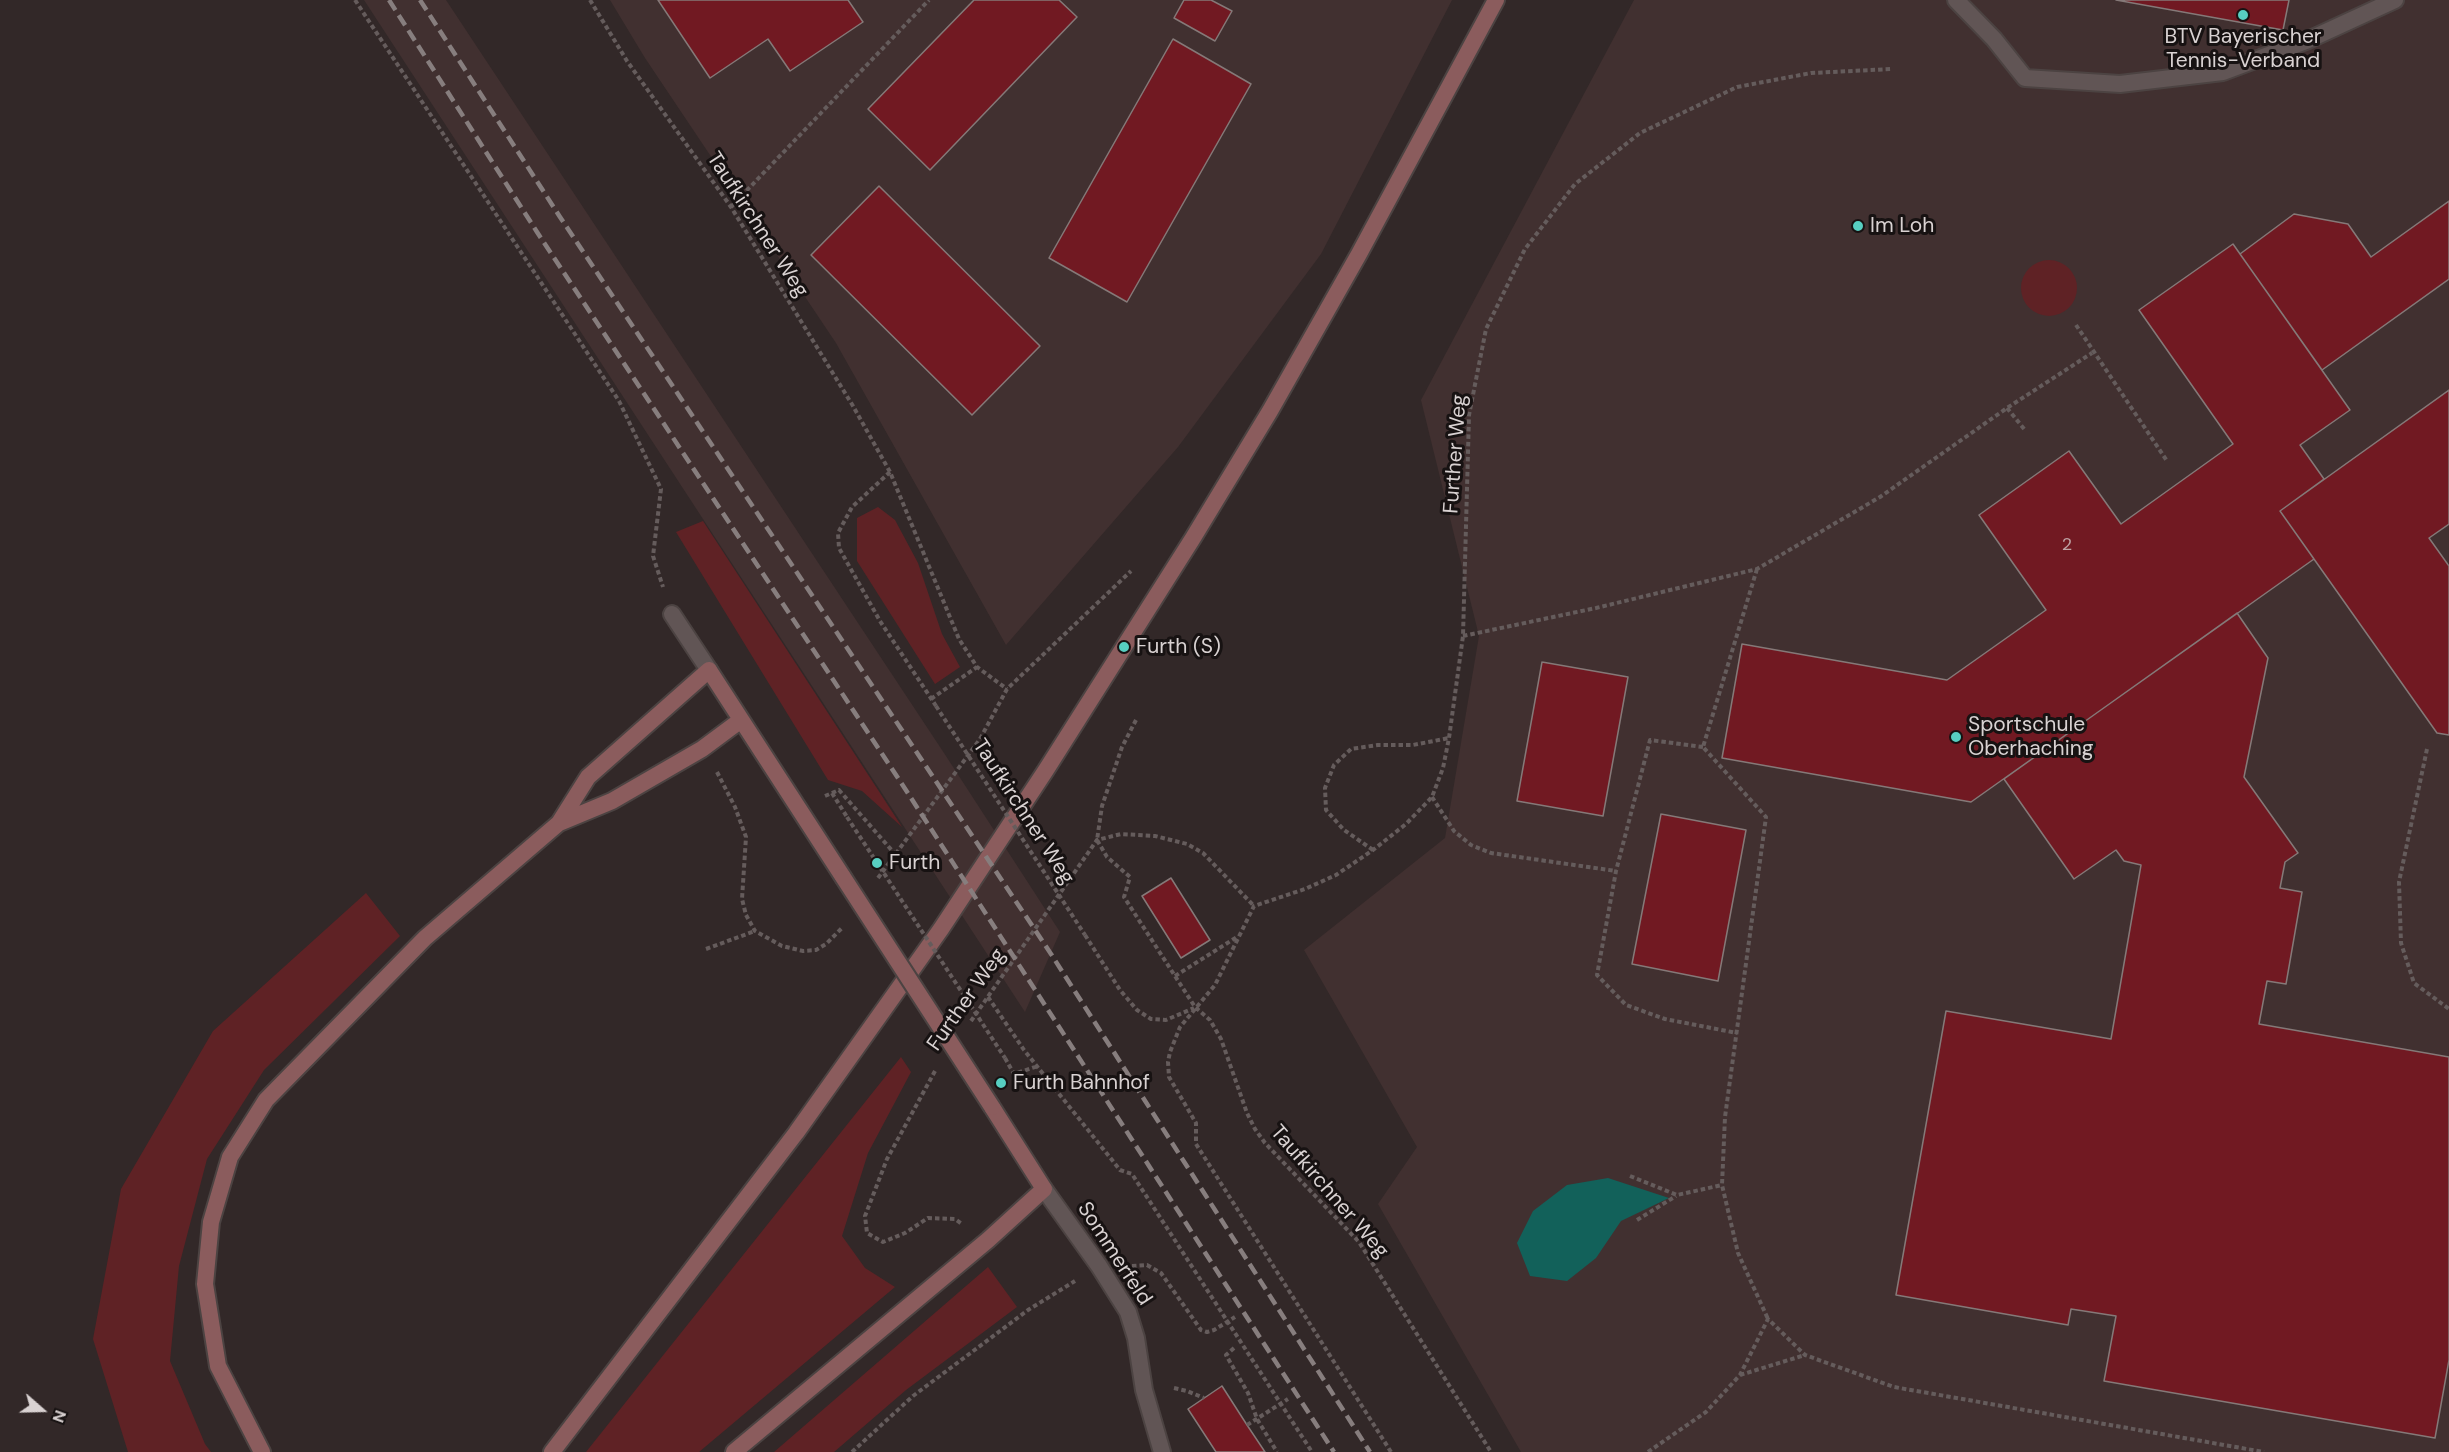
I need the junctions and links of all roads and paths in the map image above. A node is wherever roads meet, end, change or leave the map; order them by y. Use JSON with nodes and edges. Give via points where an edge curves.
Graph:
{"nodes":[{"id":1,"x":355,"y":0,"type":"edge"},
{"id":2,"x":590,"y":0,"type":"edge"},
{"id":3,"x":929,"y":0,"type":"edge"},
{"id":4,"x":1496,"y":0,"type":"edge"},
{"id":5,"x":1956,"y":0,"type":"edge"},
{"id":6,"x":2395,"y":0,"type":"edge"},
{"id":7,"x":1892,"y":69,"type":"dead end"},
{"id":8,"x":730,"y":207,"type":"junction"},
{"id":9,"x":2076,"y":325,"type":"dead end"},
{"id":10,"x":2092,"y":353,"type":"junction"},
{"id":11,"x":2007,"y":408,"type":"junction"},
{"id":12,"x":2025,"y":430,"type":"dead end"},
{"id":13,"x":2167,"y":461,"type":"dead end"},
{"id":14,"x":890,"y":472,"type":"junction"},
{"id":15,"x":1757,"y":569,"type":"junction"},
{"id":16,"x":1131,"y":571,"type":"dead end"},
{"id":17,"x":672,"y":614,"type":"joint"},
{"id":18,"x":1463,"y":636,"type":"junction"},
{"id":19,"x":977,"y":667,"type":"junction"},
{"id":20,"x":709,"y":670,"type":"junction"},
{"id":21,"x":1007,"y":689,"type":"junction"},
{"id":22,"x":931,"y":699,"type":"junction"},
{"id":23,"x":741,"y":720,"type":"junction"},
{"id":24,"x":1136,"y":720,"type":"dead end"},
{"id":25,"x":1449,"y":738,"type":"junction"},
{"id":26,"x":1702,"y":747,"type":"junction"},
{"id":27,"x":2427,"y":748,"type":"dead end"},
{"id":28,"x":702,"y":749,"type":"junction"},
{"id":29,"x":832,"y":793,"type":"dead end"},
{"id":30,"x":1432,"y":797,"type":"junction"},
{"id":31,"x":854,"y":805,"type":"dead end"},
{"id":32,"x":559,"y":823,"type":"junction"},
{"id":33,"x":1097,"y":840,"type":"junction"},
{"id":34,"x":1373,"y":850,"type":"junction"},
{"id":35,"x":895,"y":854,"type":"junction"},
{"id":36,"x":1616,"y":871,"type":"junction"},
{"id":37,"x":875,"y":882,"type":"dead end"},
{"id":38,"x":1254,"y":906,"type":"junction"},
{"id":39,"x":849,"y":919,"type":"dead end"},
{"id":40,"x":755,"y":931,"type":"junction"},
{"id":41,"x":1238,"y":937,"type":"junction"},
{"id":42,"x":706,"y":949,"type":"dead end"},
{"id":43,"x":1174,"y":976,"type":"junction"},
{"id":44,"x":988,"y":997,"type":"junction"},
{"id":45,"x":1195,"y":1007,"type":"junction"},
{"id":46,"x":2449,"y":1009,"type":"edge"},
{"id":47,"x":968,"y":1025,"type":"dead end"},
{"id":48,"x":1737,"y":1033,"type":"junction"},
{"id":49,"x":942,"y":1062,"type":"dead end"},
{"id":50,"x":1038,"y":1066,"type":"junction"},
{"id":51,"x":1630,"y":1176,"type":"dead end"},
{"id":52,"x":1722,"y":1185,"type":"junction"},
{"id":53,"x":1044,"y":1190,"type":"junction"},
{"id":54,"x":1677,"y":1195,"type":"junction"},
{"id":55,"x":1637,"y":1220,"type":"dead end"},
{"id":56,"x":988,"y":1240,"type":"junction"},
{"id":57,"x":1126,"y":1266,"type":"dead end"},
{"id":58,"x":1028,"y":1310,"type":"dead end"},
{"id":59,"x":1235,"y":1317,"type":"dead end"},
{"id":60,"x":1768,"y":1319,"type":"junction"},
{"id":61,"x":1227,"y":1322,"type":"junction"},
{"id":62,"x":1234,"y":1348,"type":"dead end"},
{"id":63,"x":1805,"y":1355,"type":"junction"},
{"id":64,"x":1740,"y":1375,"type":"junction"},
{"id":65,"x":1288,"y":1399,"type":"dead end"},
{"id":66,"x":1280,"y":1404,"type":"junction"},
{"id":67,"x":1257,"y":1419,"type":"junction"},
{"id":68,"x":1247,"y":1425,"type":"dead end"},
{"id":69,"x":550,"y":1450,"type":"edge"},
{"id":70,"x":262,"y":1452,"type":"edge"},
{"id":71,"x":734,"y":1452,"type":"edge"},
{"id":72,"x":852,"y":1452,"type":"edge"},
{"id":73,"x":1162,"y":1452,"type":"edge"},
{"id":74,"x":1277,"y":1452,"type":"edge"},
{"id":75,"x":1312,"y":1452,"type":"edge"},
{"id":76,"x":1391,"y":1452,"type":"edge"},
{"id":77,"x":1491,"y":1452,"type":"edge"},
{"id":78,"x":1648,"y":1452,"type":"edge"},
{"id":79,"x":2264,"y":1452,"type":"edge"}],
"edges":[{"from":1,"to":17,"type":"path","via":[[620,401],[661,489],[653,556]]},
{"from":2,"to":8,"type":"path","name":"Taufkirchner Weg","via":[[627,61]]},
{"from":3,"to":8,"type":"path"},
{"from":4,"to":69,"type":"main road","via":[[1270,411],[1046,770],[941,929],[796,1133]]},
{"from":5,"to":6,"type":"street","via":[[2025,78],[2120,84],[2223,72],[2307,41]]},
{"from":7,"to":18,"type":"path","name":"Further Weg","via":[[1811,73],[1737,87],[1640,133],[1575,184],[1525,249],[1486,329],[1469,415]]},
{"from":8,"to":14,"type":"path","name":"Taufkirchner Weg"},
{"from":9,"to":10,"type":"path"},
{"from":10,"to":11,"type":"path"},
{"from":10,"to":13,"type":"path"},
{"from":11,"to":12,"type":"path"},
{"from":11,"to":15,"type":"path","via":[[1880,497]]},
{"from":14,"to":19,"type":"path","name":"Taufkirchner Weg","via":[[959,639]]},
{"from":14,"to":22,"type":"path","name":"Taufkirchner Weg","via":[[852,507],[838,533],[839,549]]},
{"from":15,"to":18,"type":"path"},
{"from":15,"to":26,"type":"path"},
{"from":16,"to":21,"type":"path"},
{"from":17,"to":20,"type":"street"},
{"from":18,"to":25,"type":"path","name":"Further Weg"},
{"from":19,"to":21,"type":"path"},
{"from":19,"to":22,"type":"path"},
{"from":20,"to":23,"type":"main road"},
{"from":20,"to":32,"type":"main road","via":[[588,777]]},
{"from":21,"to":35,"type":"path","via":[[980,739]]},
{"from":22,"to":45,"type":"path","name":"Taufkirchner Weg","bridge":true,"via":[[1120,990],[1137,1010],[1151,1019],[1166,1020]]},
{"from":23,"to":28,"type":"main road"},
{"from":23,"to":53,"type":"main road","bridge":true},
{"from":24,"to":33,"type":"path","via":[[1122,747],[1102,806]]},
{"from":25,"to":30,"type":"path","name":"Further Weg"},
{"from":25,"to":34,"type":"path","via":[[1351,749],[1334,765],[1325,788],[1326,810],[1344,830]]},
{"from":26,"to":36,"type":"path","via":[[1650,740]]},
{"from":26,"to":48,"type":"path","via":[[1766,817]]},
{"from":27,"to":46,"type":"path","via":[[2399,882],[2401,943],[2414,983]]},
{"from":28,"to":32,"type":"main road","via":[[612,801]]},
{"from":28,"to":40,"type":"path","via":[[723,782],[746,837],[742,898]]},
{"from":29,"to":50,"type":"path","bridge":true,"via":[[1014,1074]]},
{"from":30,"to":34,"type":"path","name":"Further Weg"},
{"from":30,"to":36,"type":"path","via":[[1454,831],[1471,845],[1491,853]]},
{"from":31,"to":35,"type":"path"},
{"from":32,"to":70,"type":"main road","via":[[425,938],[287,1077],[266,1100],[230,1157],[211,1222],[205,1284],[218,1366]]},
{"from":33,"to":38,"type":"path","via":[[1121,834],[1155,836],[1187,844],[1203,853]]},
{"from":33,"to":43,"type":"path","name":"Taufkirchner Weg","via":[[1107,857],[1130,877],[1124,897]]},
{"from":33,"to":44,"type":"path","name":"Further Weg"},
{"from":34,"to":38,"type":"path","name":"Further Weg","via":[[1315,884]]},
{"from":35,"to":37,"type":"path"},
{"from":36,"to":48,"type":"path","via":[[1597,975],[1626,1005],[1665,1019]]},
{"from":38,"to":41,"type":"path"},
{"from":39,"to":40,"type":"path","via":[[836,937],[810,951],[794,951]]},
{"from":40,"to":42,"type":"path"},
{"from":41,"to":43,"type":"path"},
{"from":41,"to":45,"type":"path","via":[[1215,985]]},
{"from":43,"to":45,"type":"path","name":"Taufkirchner Weg"},
{"from":44,"to":47,"type":"path","name":"Further Weg"},
{"from":44,"to":50,"type":"path"},
{"from":45,"to":76,"type":"path","via":[[1180,1027],[1168,1070],[1172,1084],[1196,1123],[1196,1144]]},
{"from":45,"to":77,"type":"path","name":"Taufkirchner Weg","via":[[1210,1020],[1221,1039],[1247,1113],[1265,1143],[1359,1242]]},
{"from":48,"to":52,"type":"path","via":[[1725,1117]]},
{"from":49,"to":56,"type":"path","name":"Further Weg","via":[[886,1159],[865,1216],[867,1233],[883,1242],[928,1218],[955,1219]]},
{"from":50,"to":61,"type":"path","via":[[1120,1170],[1132,1174]]},
{"from":51,"to":54,"type":"path"},
{"from":52,"to":54,"type":"path"},
{"from":52,"to":60,"type":"path","via":[[1738,1253]]},
{"from":53,"to":56,"type":"main road"},
{"from":53,"to":73,"type":"street","name":"Sommerfeld","via":[[1128,1312]]},
{"from":54,"to":55,"type":"path"},
{"from":56,"to":71,"type":"main road"},
{"from":57,"to":61,"type":"path","via":[[1147,1265],[1161,1273],[1201,1330],[1214,1330]]},
{"from":58,"to":72,"type":"path","via":[[913,1396]]},
{"from":59,"to":61,"type":"path"},
{"from":60,"to":63,"type":"path"},
{"from":60,"to":64,"type":"path"},
{"from":61,"to":66,"type":"path"},
{"from":62,"to":67,"type":"path","via":[[1226,1355],[1248,1393]]},
{"from":63,"to":64,"type":"path"},
{"from":63,"to":79,"type":"path","via":[[1894,1387]]},
{"from":64,"to":78,"type":"path","via":[[1706,1412]]},
{"from":65,"to":66,"type":"path"},
{"from":66,"to":67,"type":"path"},
{"from":66,"to":75,"type":"path"},
{"from":67,"to":68,"type":"path"},
{"from":67,"to":74,"type":"path"}]}
